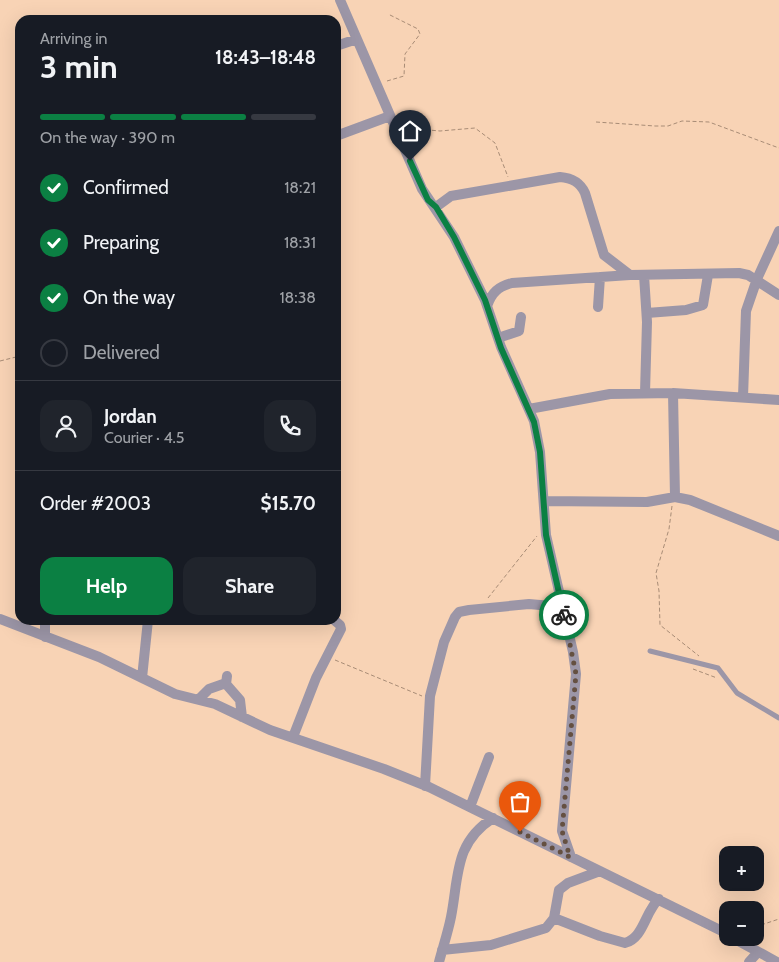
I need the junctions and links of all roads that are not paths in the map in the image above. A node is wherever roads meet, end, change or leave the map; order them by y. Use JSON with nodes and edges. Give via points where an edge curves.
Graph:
{"nodes":[{"id":1,"x":340,"y":0,"type":"edge"},
{"id":2,"x":357,"y":39,"type":"junction"},
{"id":3,"x":341,"y":44,"type":"edge"},
{"id":4,"x":390,"y":116,"type":"junction"},
{"id":5,"x":341,"y":134,"type":"edge"},
{"id":6,"x":436,"y":207,"type":"junction"},
{"id":7,"x":779,"y":231,"type":"edge"},
{"id":8,"x":708,"y":274,"type":"junction"},
{"id":9,"x":630,"y":275,"type":"junction"},
{"id":10,"x":644,"y":275,"type":"junction"},
{"id":11,"x":600,"y":277,"type":"junction"},
{"id":12,"x":757,"y":279,"type":"junction"},
{"id":13,"x":779,"y":295,"type":"edge"},
{"id":14,"x":488,"y":306,"type":"junction"},
{"id":15,"x":598,"y":307,"type":"dead end"},
{"id":16,"x":647,"y":313,"type":"junction"},
{"id":17,"x":521,"y":317,"type":"dead end"},
{"id":18,"x":498,"y":338,"type":"junction"},
{"id":19,"x":645,"y":393,"type":"junction"},
{"id":20,"x":673,"y":393,"type":"junction"},
{"id":21,"x":743,"y":397,"type":"junction"},
{"id":22,"x":779,"y":400,"type":"edge"},
{"id":23,"x":529,"y":409,"type":"junction"},
{"id":24,"x":674,"y":498,"type":"junction"},
{"id":25,"x":544,"y":501,"type":"junction"},
{"id":26,"x":779,"y":536,"type":"edge"},
{"id":27,"x":562,"y":608,"type":"junction"},
{"id":28,"x":0,"y":619,"type":"edge"},
{"id":29,"x":45,"y":625,"type":"edge"},
{"id":30,"x":147,"y":625,"type":"edge"},
{"id":31,"x":339,"y":625,"type":"edge"},
{"id":32,"x":45,"y":637,"type":"junction"},
{"id":33,"x":650,"y":651,"type":"dead end"},
{"id":34,"x":142,"y":678,"type":"junction"},
{"id":35,"x":199,"y":699,"type":"junction"},
{"id":36,"x":242,"y":717,"type":"junction"},
{"id":37,"x":779,"y":718,"type":"edge"},
{"id":38,"x":293,"y":737,"type":"junction"},
{"id":39,"x":488,"y":757,"type":"dead end"},
{"id":40,"x":425,"y":786,"type":"junction"},
{"id":41,"x":470,"y":806,"type":"junction"},
{"id":42,"x":493,"y":818,"type":"junction"},
{"id":43,"x":570,"y":857,"type":"junction"},
{"id":44,"x":600,"y":871,"type":"junction"},
{"id":45,"x":659,"y":900,"type":"junction"},
{"id":46,"x":554,"y":918,"type":"junction"},
{"id":47,"x":719,"y":930,"type":"edge"},
{"id":48,"x":747,"y":946,"type":"edge"},
{"id":49,"x":442,"y":950,"type":"junction"},
{"id":50,"x":758,"y":952,"type":"junction"},
{"id":51,"x":439,"y":962,"type":"edge"},
{"id":52,"x":749,"y":962,"type":"edge"},
{"id":53,"x":777,"y":962,"type":"edge"}],
"edges":[{"from":1,"to":2,"type":"street"},
{"from":2,"to":3,"type":"street"},
{"from":2,"to":4,"type":"street"},
{"from":4,"to":5,"type":"street"},
{"from":4,"to":6,"type":"street","via":[[422,189]]},
{"from":6,"to":9,"type":"street","via":[[451,196],[560,177],[573,180],[581,185],[604,255]]},
{"from":6,"to":14,"type":"street"},
{"from":7,"to":12,"type":"street"},
{"from":8,"to":10,"type":"street"},
{"from":8,"to":12,"type":"street","via":[[738,273]]},
{"from":8,"to":16,"type":"street","via":[[703,305],[686,310]]},
{"from":9,"to":10,"type":"street"},
{"from":9,"to":11,"type":"street"},
{"from":10,"to":16,"type":"street"},
{"from":11,"to":14,"type":"street","via":[[512,283],[497,290]]},
{"from":11,"to":15,"type":"street"},
{"from":12,"to":13,"type":"street"},
{"from":12,"to":21,"type":"street","via":[[746,311]]},
{"from":14,"to":18,"type":"street"},
{"from":16,"to":19,"type":"street"},
{"from":17,"to":18,"type":"street","via":[[519,331]]},
{"from":18,"to":23,"type":"street"},
{"from":19,"to":20,"type":"street"},
{"from":19,"to":23,"type":"street","via":[[610,394]]},
{"from":20,"to":21,"type":"street"},
{"from":20,"to":24,"type":"street"},
{"from":21,"to":22,"type":"street"},
{"from":23,"to":25,"type":"street","via":[[540,452]]},
{"from":24,"to":25,"type":"street","via":[[647,502]]},
{"from":24,"to":26,"type":"street","via":[[690,500]]},
{"from":25,"to":27,"type":"street","via":[[551,563]]},
{"from":27,"to":40,"type":"street","via":[[529,604],[459,612],[455,617],[436,667],[430,700]]},
{"from":27,"to":43,"type":"street","via":[[576,674],[562,831]]},
{"from":28,"to":32,"type":"street"},
{"from":29,"to":32,"type":"street"},
{"from":30,"to":34,"type":"street"},
{"from":31,"to":38,"type":"street","via":[[341,629]]},
{"from":32,"to":34,"type":"street","via":[[99,657]]},
{"from":33,"to":37,"type":"lane","via":[[721,670],[737,693]]},
{"from":34,"to":35,"type":"street","via":[[175,694]]},
{"from":35,"to":36,"type":"street"},
{"from":35,"to":36,"type":"street","via":[[226,680],[240,700]]},
{"from":36,"to":38,"type":"street"},
{"from":38,"to":40,"type":"street"},
{"from":39,"to":41,"type":"street"},
{"from":40,"to":41,"type":"street"},
{"from":41,"to":42,"type":"street"},
{"from":42,"to":43,"type":"street"},
{"from":42,"to":49,"type":"street","via":[[481,826],[464,848],[457,868],[451,917]]},
{"from":43,"to":44,"type":"street"},
{"from":44,"to":45,"type":"street"},
{"from":44,"to":46,"type":"street","via":[[568,883],[559,890]]},
{"from":45,"to":46,"type":"street","via":[[651,906],[637,936],[625,942]]},
{"from":45,"to":47,"type":"street"},
{"from":46,"to":49,"type":"street","via":[[546,928],[513,939]]},
{"from":48,"to":50,"type":"street"},
{"from":49,"to":51,"type":"street"},
{"from":50,"to":52,"type":"street"},
{"from":50,"to":53,"type":"street"}]}
